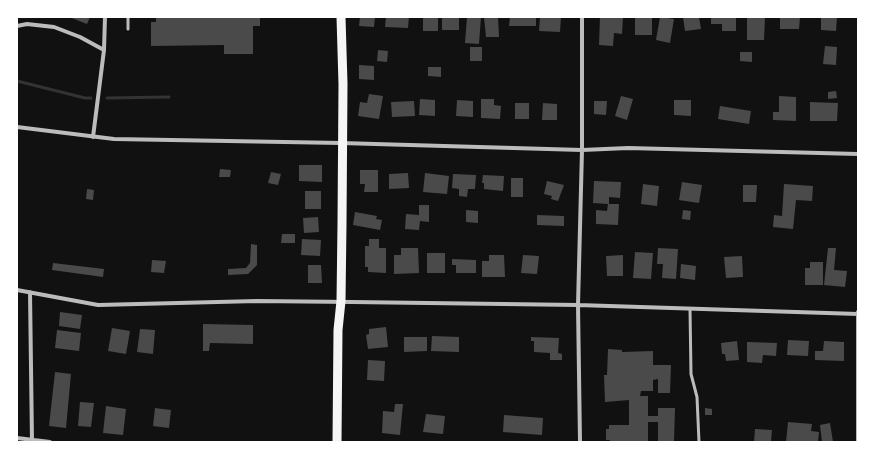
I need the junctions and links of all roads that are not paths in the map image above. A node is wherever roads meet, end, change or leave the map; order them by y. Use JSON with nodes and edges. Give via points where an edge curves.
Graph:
{"nodes":[{"id":1,"x":104,"y":17,"type":"edge"},
{"id":2,"x":128,"y":17,"type":"edge"},
{"id":3,"x":341,"y":17,"type":"edge"},
{"id":4,"x":582,"y":17,"type":"edge"},
{"id":5,"x":17,"y":26,"type":"edge"},
{"id":6,"x":128,"y":29,"type":"dead end"},
{"id":7,"x":104,"y":50,"type":"junction"},
{"id":8,"x":17,"y":127,"type":"edge"},
{"id":9,"x":94,"y":137,"type":"junction"},
{"id":10,"x":341,"y":142,"type":"junction"},
{"id":11,"x":582,"y":150,"type":"junction"},
{"id":12,"x":858,"y":154,"type":"edge"},
{"id":13,"x":17,"y":290,"type":"edge"},
{"id":14,"x":30,"y":292,"type":"junction"},
{"id":15,"x":341,"y":301,"type":"junction"},
{"id":16,"x":578,"y":305,"type":"junction"},
{"id":17,"x":690,"y":309,"type":"junction"},
{"id":18,"x":858,"y":313,"type":"edge"},
{"id":19,"x":17,"y":438,"type":"edge"},
{"id":20,"x":32,"y":441,"type":"edge"},
{"id":21,"x":50,"y":442,"type":"edge"},
{"id":22,"x":337,"y":442,"type":"edge"},
{"id":23,"x":580,"y":442,"type":"edge"},
{"id":24,"x":699,"y":442,"type":"edge"},
{"id":25,"x":858,"y":442,"type":"edge"}],
"edges":[{"from":1,"to":7,"type":"street"},
{"from":2,"to":6,"type":"lane"},
{"from":3,"to":10,"type":"main road"},
{"from":4,"to":11,"type":"street"},
{"from":5,"to":7,"type":"street","via":[[26,24],[54,27]]},
{"from":7,"to":9,"type":"street"},
{"from":8,"to":9,"type":"street"},
{"from":9,"to":10,"type":"street"},
{"from":10,"to":11,"type":"street"},
{"from":10,"to":15,"type":"main road"},
{"from":11,"to":12,"type":"street","via":[[628,148]]},
{"from":11,"to":16,"type":"street"},
{"from":13,"to":14,"type":"street"},
{"from":14,"to":15,"type":"street","via":[[98,305]]},
{"from":14,"to":20,"type":"street"},
{"from":15,"to":16,"type":"street"},
{"from":15,"to":22,"type":"main road","via":[[338,330]]},
{"from":16,"to":17,"type":"street"},
{"from":16,"to":23,"type":"street"},
{"from":17,"to":18,"type":"street"},
{"from":17,"to":24,"type":"lane","via":[[690,374],[697,397]]},
{"from":18,"to":25,"type":"street"},
{"from":19,"to":20,"type":"street"},
{"from":20,"to":21,"type":"street"}]}
